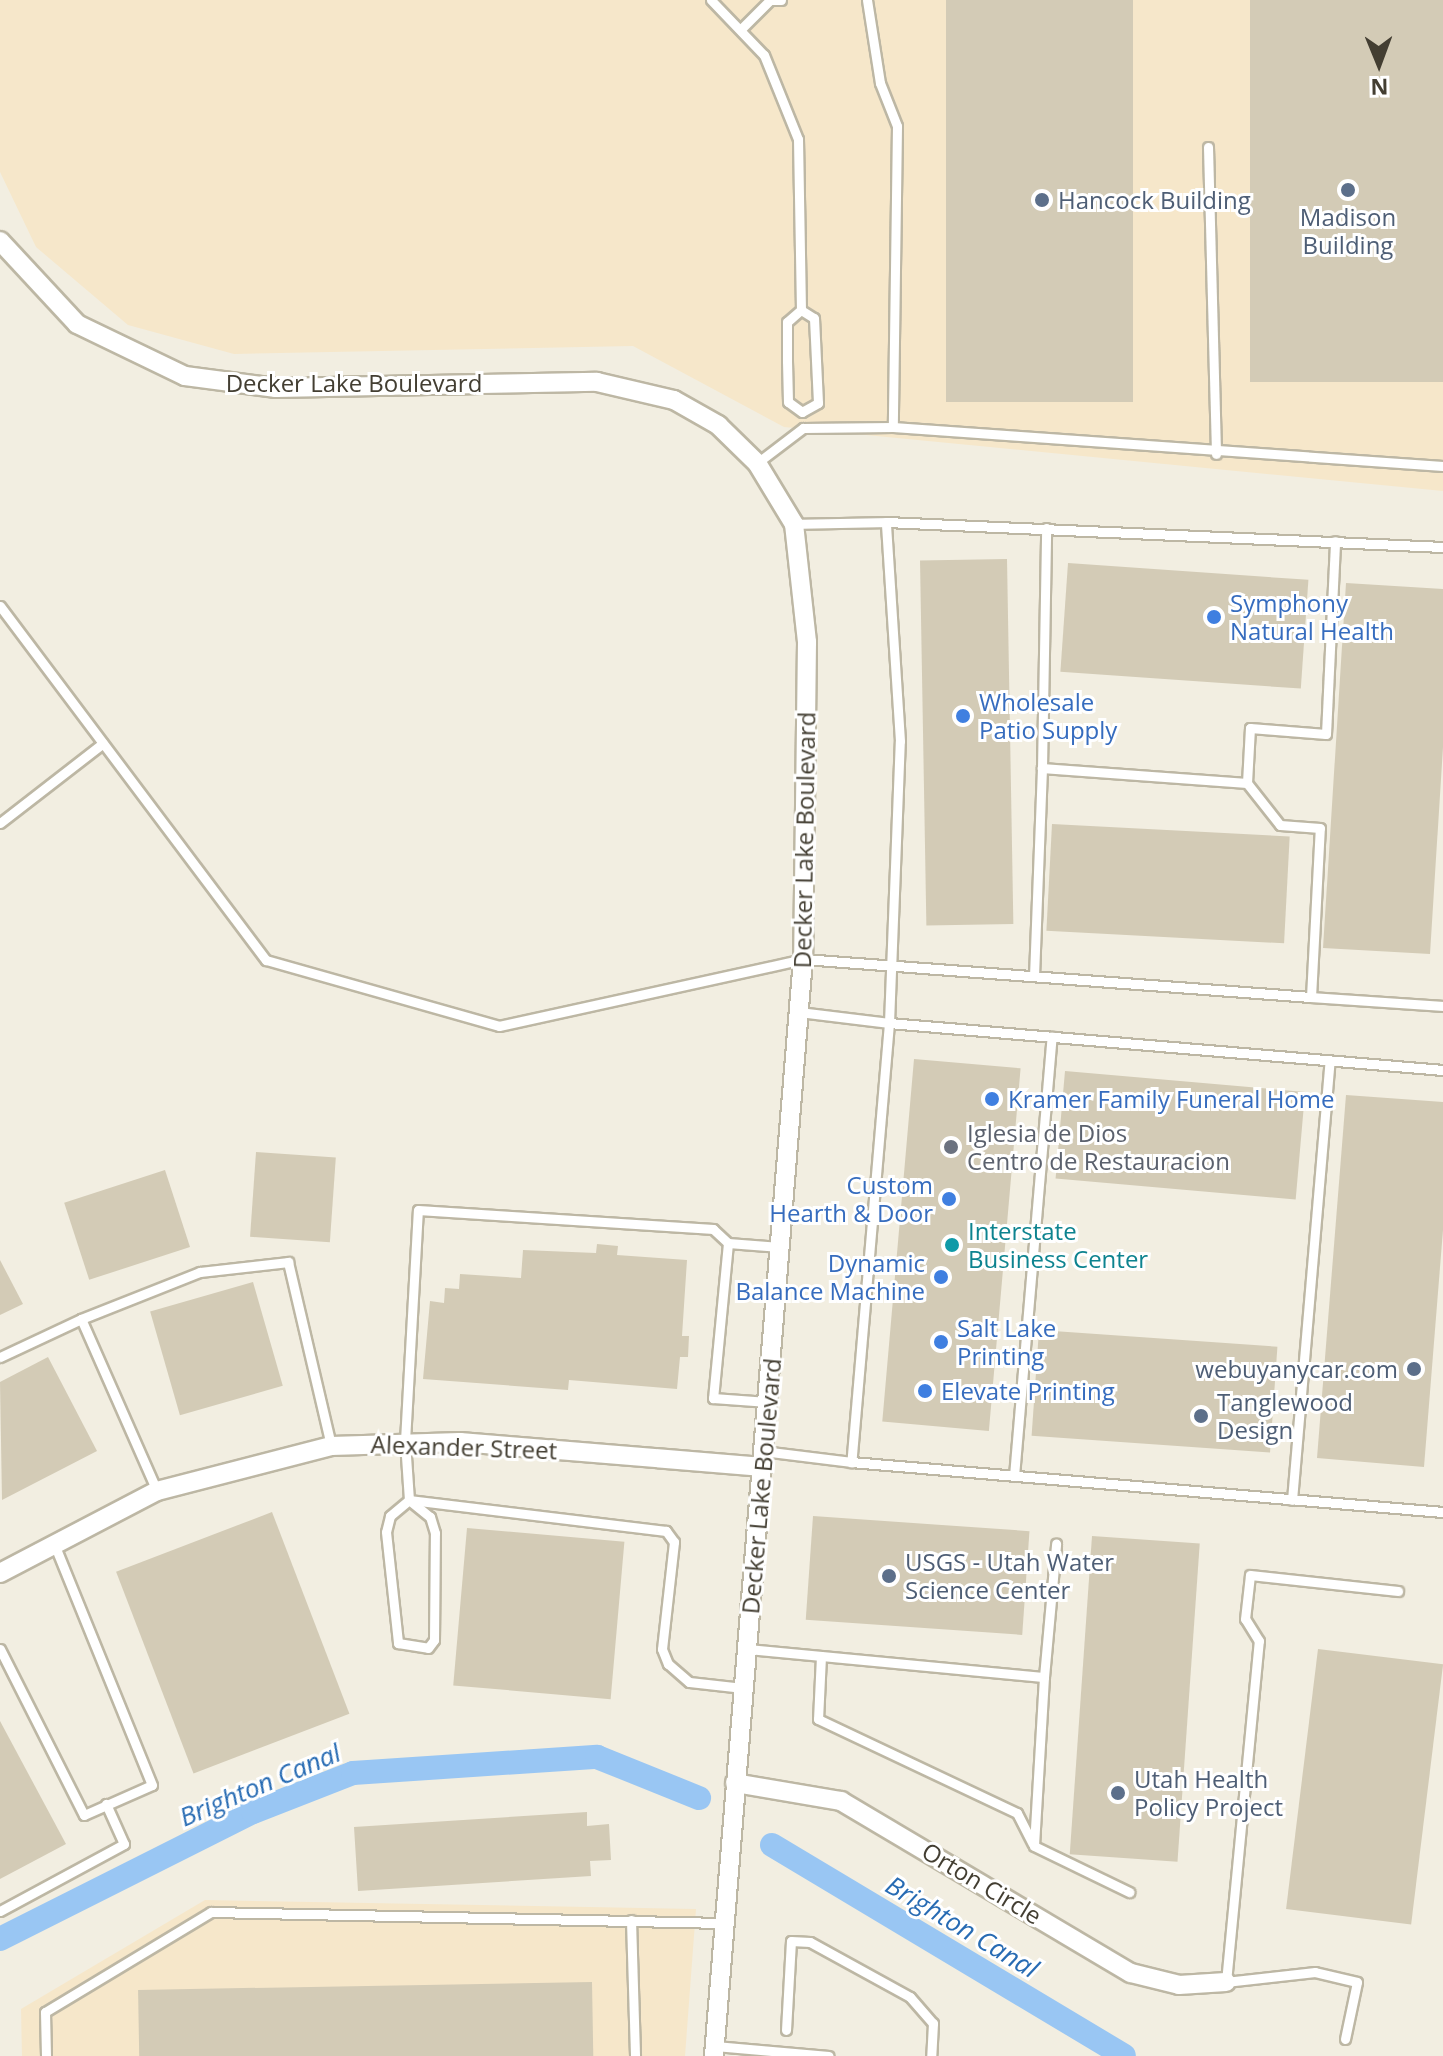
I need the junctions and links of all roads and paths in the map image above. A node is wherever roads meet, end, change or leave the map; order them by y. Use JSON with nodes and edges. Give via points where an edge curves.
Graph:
{"nodes":[{"id":1,"x":711,"y":0,"type":"edge"},
{"id":2,"x":770,"y":0,"type":"edge"},
{"id":3,"x":781,"y":0,"type":"edge"},
{"id":4,"x":867,"y":0,"type":"edge"},
{"id":5,"x":742,"y":28,"type":"junction"},
{"id":6,"x":1208,"y":147,"type":"dead end"},
{"id":7,"x":0,"y":241,"type":"edge"},
{"id":8,"x":801,"y":310,"type":"junction"},
{"id":9,"x":802,"y":412,"type":"junction"},
{"id":10,"x":893,"y":427,"type":"junction"},
{"id":11,"x":803,"y":428,"type":"junction"},
{"id":12,"x":1216,"y":454,"type":"junction"},
{"id":13,"x":757,"y":463,"type":"junction"},
{"id":14,"x":1443,"y":466,"type":"edge"},
{"id":15,"x":886,"y":522,"type":"junction"},
{"id":16,"x":794,"y":524,"type":"junction"},
{"id":17,"x":1046,"y":528,"type":"junction"},
{"id":18,"x":1335,"y":541,"type":"junction"},
{"id":19,"x":1443,"y":547,"type":"edge"},
{"id":20,"x":0,"y":606,"type":"edge"},
{"id":21,"x":103,"y":743,"type":"junction"},
{"id":22,"x":1042,"y":768,"type":"junction"},
{"id":23,"x":1247,"y":783,"type":"junction"},
{"id":24,"x":0,"y":823,"type":"edge"},
{"id":25,"x":803,"y":959,"type":"junction"},
{"id":26,"x":895,"y":966,"type":"junction"},
{"id":27,"x":1034,"y":974,"type":"junction"},
{"id":28,"x":1311,"y":997,"type":"junction"},
{"id":29,"x":1443,"y":1006,"type":"edge"},
{"id":30,"x":799,"y":1012,"type":"junction"},
{"id":31,"x":889,"y":1023,"type":"junction"},
{"id":32,"x":1052,"y":1037,"type":"junction"},
{"id":33,"x":1330,"y":1061,"type":"junction"},
{"id":34,"x":1443,"y":1070,"type":"edge"},
{"id":35,"x":728,"y":1243,"type":"junction"},
{"id":36,"x":780,"y":1247,"type":"junction"},
{"id":37,"x":81,"y":1319,"type":"junction"},
{"id":38,"x":0,"y":1357,"type":"edge"},
{"id":39,"x":768,"y":1402,"type":"junction"},
{"id":40,"x":405,"y":1441,"type":"junction"},
{"id":41,"x":331,"y":1446,"type":"junction"},
{"id":42,"x":763,"y":1459,"type":"junction"},
{"id":43,"x":851,"y":1462,"type":"junction"},
{"id":44,"x":1014,"y":1476,"type":"junction"},
{"id":45,"x":157,"y":1491,"type":"junction"},
{"id":46,"x":409,"y":1500,"type":"junction"},
{"id":47,"x":1292,"y":1500,"type":"junction"},
{"id":48,"x":1443,"y":1512,"type":"edge"},
{"id":49,"x":53,"y":1541,"type":"junction"},
{"id":50,"x":1056,"y":1544,"type":"dead end"},
{"id":51,"x":0,"y":1573,"type":"edge"},
{"id":52,"x":1398,"y":1591,"type":"dead end"},
{"id":53,"x":0,"y":1649,"type":"edge"},
{"id":54,"x":747,"y":1649,"type":"junction"},
{"id":55,"x":821,"y":1656,"type":"junction"},
{"id":56,"x":1044,"y":1677,"type":"junction"},
{"id":57,"x":743,"y":1688,"type":"junction"},
{"id":58,"x":735,"y":1783,"type":"junction"},
{"id":59,"x":106,"y":1804,"type":"junction"},
{"id":60,"x":1034,"y":1846,"type":"junction"},
{"id":61,"x":1129,"y":1892,"type":"dead end"},
{"id":62,"x":0,"y":1911,"type":"edge"},
{"id":63,"x":631,"y":1920,"type":"junction"},
{"id":64,"x":723,"y":1923,"type":"junction"},
{"id":65,"x":1226,"y":1982,"type":"junction"},
{"id":66,"x":786,"y":2030,"type":"dead end"},
{"id":67,"x":1345,"y":2039,"type":"dead end"},
{"id":68,"x":715,"y":2051,"type":"edge"},
{"id":69,"x":787,"y":2054,"type":"edge"},
{"id":70,"x":46,"y":2056,"type":"edge"},
{"id":71,"x":635,"y":2056,"type":"edge"},
{"id":72,"x":829,"y":2056,"type":"edge"},
{"id":73,"x":931,"y":2056,"type":"edge"}],
"edges":[{"from":1,"to":5,"type":"lane"},
{"from":2,"to":3,"type":"lane"},
{"from":2,"to":5,"type":"lane"},
{"from":4,"to":10,"type":"lane","via":[[880,83],[897,126]]},
{"from":5,"to":8,"type":"lane","via":[[764,55],[798,139]]},
{"from":6,"to":12,"type":"lane"},
{"from":7,"to":13,"type":"street","name":"Decker Lake Boulevard","via":[[77,324],[185,376],[276,388],[552,382],[639,388],[718,425]]},
{"from":8,"to":9,"type":"lane","via":[[787,322],[787,361],[788,402]]},
{"from":8,"to":9,"type":"lane","via":[[814,318],[818,403]]},
{"from":9,"to":11,"type":"lane"},
{"from":10,"to":11,"type":"lane"},
{"from":10,"to":12,"type":"lane"},
{"from":11,"to":13,"type":"lane"},
{"from":12,"to":14,"type":"lane"},
{"from":13,"to":16,"type":"street","name":"Decker Lake Boulevard"},
{"from":15,"to":16,"type":"lane"},
{"from":15,"to":17,"type":"lane"},
{"from":15,"to":26,"type":"lane","via":[[900,741]]},
{"from":16,"to":25,"type":"street","name":"Decker Lake Boulevard","via":[[807,642]]},
{"from":17,"to":18,"type":"lane"},
{"from":17,"to":22,"type":"lane"},
{"from":18,"to":19,"type":"lane"},
{"from":18,"to":23,"type":"lane","via":[[1326,734],[1250,728]]},
{"from":20,"to":21,"type":"lane"},
{"from":21,"to":24,"type":"lane"},
{"from":21,"to":25,"type":"lane","via":[[266,960],[499,1026]]},
{"from":22,"to":23,"type":"lane"},
{"from":22,"to":27,"type":"lane"},
{"from":23,"to":28,"type":"lane","via":[[1280,825],[1320,828]]},
{"from":25,"to":26,"type":"lane"},
{"from":25,"to":30,"type":"street","name":"Decker Lake Boulevard"},
{"from":26,"to":27,"type":"lane"},
{"from":26,"to":31,"type":"lane"},
{"from":27,"to":28,"type":"lane"},
{"from":28,"to":29,"type":"lane"},
{"from":30,"to":31,"type":"lane"},
{"from":30,"to":36,"type":"street","name":"Decker Lake Boulevard"},
{"from":31,"to":32,"type":"lane"},
{"from":31,"to":43,"type":"lane"},
{"from":32,"to":33,"type":"lane"},
{"from":32,"to":44,"type":"lane"},
{"from":33,"to":34,"type":"lane"},
{"from":33,"to":47,"type":"lane"},
{"from":35,"to":36,"type":"lane"},
{"from":35,"to":39,"type":"lane","via":[[713,1398]]},
{"from":35,"to":40,"type":"lane","via":[[713,1229],[418,1210]]},
{"from":36,"to":39,"type":"street","name":"Decker Lake Boulevard"},
{"from":37,"to":38,"type":"lane"},
{"from":37,"to":41,"type":"lane","via":[[200,1272],[288,1262]]},
{"from":37,"to":45,"type":"lane"},
{"from":39,"to":42,"type":"street","name":"Decker Lake Boulevard"},
{"from":40,"to":41,"type":"street","name":"Alexander Street"},
{"from":40,"to":42,"type":"street","name":"Alexander Street"},
{"from":40,"to":46,"type":"lane"},
{"from":41,"to":45,"type":"street","name":"Alexander Street"},
{"from":42,"to":43,"type":"lane"},
{"from":42,"to":54,"type":"street","name":"Decker Lake Boulevard"},
{"from":43,"to":44,"type":"lane"},
{"from":44,"to":47,"type":"lane"},
{"from":45,"to":49,"type":"street","name":"Alexander Street"},
{"from":46,"to":46,"type":"lane","via":[[430,1517],[435,1533],[434,1640],[407,1650],[398,1643],[386,1532],[390,1516]]},
{"from":46,"to":57,"type":"lane","via":[[666,1531],[674,1542],[662,1649],[668,1664],[689,1682]]},
{"from":47,"to":48,"type":"lane"},
{"from":49,"to":51,"type":"street","name":"Alexander Street"},
{"from":49,"to":59,"type":"lane","via":[[152,1785]]},
{"from":50,"to":56,"type":"lane"},
{"from":52,"to":65,"type":"lane","via":[[1250,1575],[1245,1619],[1259,1641]]},
{"from":53,"to":59,"type":"lane","via":[[84,1815]]},
{"from":54,"to":55,"type":"lane"},
{"from":54,"to":57,"type":"street","name":"Decker Lake Boulevard"},
{"from":55,"to":56,"type":"lane"},
{"from":55,"to":60,"type":"lane","via":[[818,1719],[1017,1813]]},
{"from":56,"to":60,"type":"lane"},
{"from":57,"to":58,"type":"street","name":"Decker Lake Boulevard"},
{"from":58,"to":64,"type":"street","name":"Decker Lake Boulevard"},
{"from":58,"to":65,"type":"street","name":"Orton Circle","via":[[841,1801],[1131,1973],[1179,1985]]},
{"from":59,"to":62,"type":"lane","via":[[124,1844]]},
{"from":60,"to":61,"type":"lane"},
{"from":63,"to":64,"type":"lane"},
{"from":63,"to":70,"type":"lane","via":[[211,1912],[45,2012]]},
{"from":63,"to":71,"type":"lane"},
{"from":64,"to":68,"type":"street","name":"Decker Lake Boulevard"},
{"from":65,"to":67,"type":"lane","via":[[1315,1972],[1357,1982]]},
{"from":66,"to":73,"type":"lane","via":[[791,1941],[810,1942],[910,1997],[933,2023]]},
{"from":68,"to":69,"type":"lane"},
{"from":69,"to":72,"type":"lane"}]}
